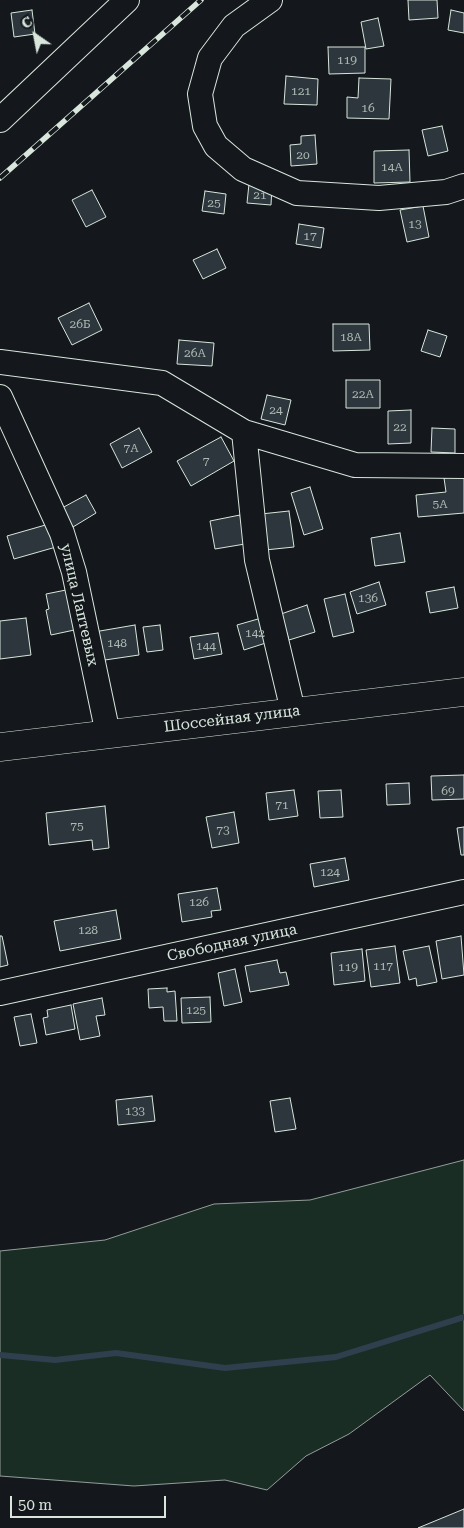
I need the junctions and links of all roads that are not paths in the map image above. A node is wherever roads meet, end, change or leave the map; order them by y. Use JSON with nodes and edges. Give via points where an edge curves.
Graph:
{"nodes":[{"id":1,"x":127,"y":0,"type":"edge"},
{"id":2,"x":270,"y":0,"type":"edge"},
{"id":3,"x":0,"y":120,"type":"edge"},
{"id":4,"x":464,"y":186,"type":"edge"},
{"id":5,"x":0,"y":362,"type":"edge"},
{"id":6,"x":0,"y":397,"type":"edge"},
{"id":7,"x":244,"y":432,"type":"junction"},
{"id":8,"x":464,"y":466,"type":"edge"},
{"id":9,"x":464,"y":692,"type":"edge"},
{"id":10,"x":294,"y":711,"type":"junction"},
{"id":11,"x":108,"y":734,"type":"junction"},
{"id":12,"x":0,"y":747,"type":"edge"},
{"id":13,"x":464,"y":892,"type":"edge"},
{"id":14,"x":0,"y":994,"type":"edge"}],
"edges":[{"from":1,"to":3,"type":"street"},
{"from":2,"to":4,"type":"street","via":[[234,26],[210,58],[200,94],[204,126],[216,146],[243,169],[297,193],[380,198],[446,192]]},
{"from":5,"to":7,"type":"street","via":[[162,383]]},
{"from":6,"to":11,"type":"street","name":"улица Лаптевых","via":[[62,533],[74,572]]},
{"from":7,"to":8,"type":"street","via":[[355,465]]},
{"from":7,"to":10,"type":"street","via":[[257,560]]},
{"from":9,"to":10,"type":"main road","name":"Шоссейная улица"},
{"from":10,"to":11,"type":"main road","name":"Шоссейная улица"},
{"from":11,"to":12,"type":"main road","name":"Шоссейная улица"},
{"from":13,"to":14,"type":"street","name":"Свободная улица"}]}
